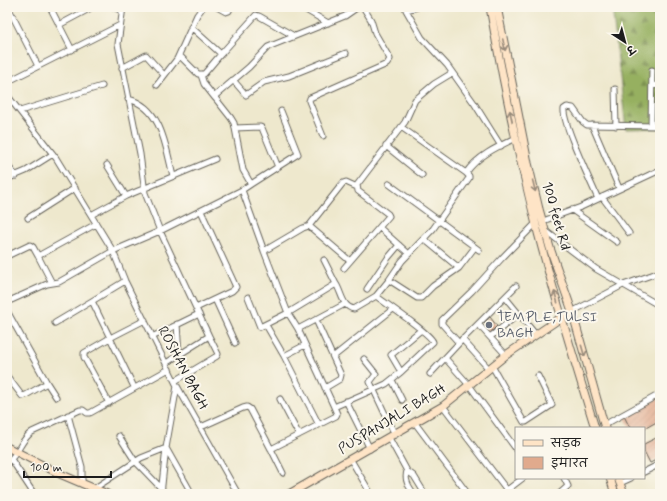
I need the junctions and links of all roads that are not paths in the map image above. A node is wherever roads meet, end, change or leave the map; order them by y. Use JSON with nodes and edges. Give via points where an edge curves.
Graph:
{"nodes":[{"id":1,"x":8,"y":7,"type":"edge"},
{"id":2,"x":50,"y":7,"type":"edge"},
{"id":3,"x":114,"y":7,"type":"edge"},
{"id":4,"x":203,"y":7,"type":"edge"},
{"id":5,"x":217,"y":7,"type":"edge"},
{"id":6,"x":230,"y":7,"type":"edge"},
{"id":7,"x":301,"y":7,"type":"edge"},
{"id":8,"x":358,"y":7,"type":"edge"},
{"id":9,"x":363,"y":7,"type":"edge"},
{"id":10,"x":414,"y":7,"type":"edge"},
{"id":11,"x":490,"y":7,"type":"edge"},
{"id":12,"x":496,"y":7,"type":"edge"},
{"id":13,"x":405,"y":8,"type":"edge"},
{"id":14,"x":89,"y":9,"type":"dead end"},
{"id":15,"x":122,"y":9,"type":"edge"},
{"id":16,"x":328,"y":23,"type":"junction"},
{"id":17,"x":59,"y":24,"type":"junction"},
{"id":18,"x":120,"y":26,"type":"junction"},
{"id":19,"x":191,"y":28,"type":"junction"},
{"id":20,"x":294,"y":36,"type":"junction"},
{"id":21,"x":72,"y":50,"type":"junction"},
{"id":22,"x":346,"y":53,"type":"dead end"},
{"id":23,"x":221,"y":54,"type":"junction"},
{"id":24,"x":179,"y":55,"type":"junction"},
{"id":25,"x":38,"y":66,"type":"junction"},
{"id":26,"x":122,"y":68,"type":"junction"},
{"id":27,"x":652,"y":70,"type":"dead end"},
{"id":28,"x":452,"y":72,"type":"junction"},
{"id":29,"x":164,"y":75,"type":"junction"},
{"id":30,"x":201,"y":75,"type":"junction"},
{"id":31,"x":233,"y":80,"type":"junction"},
{"id":32,"x":7,"y":82,"type":"edge"},
{"id":33,"x":157,"y":85,"type":"dead end"},
{"id":34,"x":652,"y":85,"type":"junction"},
{"id":35,"x":102,"y":86,"type":"dead end"},
{"id":36,"x":660,"y":86,"type":"edge"},
{"id":37,"x":615,"y":89,"type":"dead end"},
{"id":38,"x":7,"y":95,"type":"edge"},
{"id":39,"x":215,"y":98,"type":"junction"},
{"id":40,"x":128,"y":99,"type":"junction"},
{"id":41,"x":20,"y":111,"type":"junction"},
{"id":42,"x":281,"y":111,"type":"dead end"},
{"id":43,"x":592,"y":126,"type":"junction"},
{"id":44,"x":616,"y":126,"type":"junction"},
{"id":45,"x":651,"y":126,"type":"junction"},
{"id":46,"x":660,"y":126,"type":"edge"},
{"id":47,"x":401,"y":127,"type":"junction"},
{"id":48,"x":235,"y":128,"type":"junction"},
{"id":49,"x":323,"y":136,"type":"dead end"},
{"id":50,"x":516,"y":138,"type":"junction"},
{"id":51,"x":386,"y":146,"type":"junction"},
{"id":52,"x":501,"y":146,"type":"junction"},
{"id":53,"x":53,"y":154,"type":"junction"},
{"id":54,"x":215,"y":159,"type":"dead end"},
{"id":55,"x":7,"y":165,"type":"edge"},
{"id":56,"x":108,"y":165,"type":"dead end"},
{"id":57,"x":278,"y":168,"type":"junction"},
{"id":58,"x":660,"y":170,"type":"edge"},
{"id":59,"x":466,"y":172,"type":"junction"},
{"id":60,"x":422,"y":175,"type":"dead end"},
{"id":61,"x":16,"y":176,"type":"junction"},
{"id":62,"x":173,"y":176,"type":"junction"},
{"id":63,"x":7,"y":180,"type":"edge"},
{"id":64,"x":250,"y":184,"type":"junction"},
{"id":65,"x":389,"y":184,"type":"dead end"},
{"id":66,"x":357,"y":187,"type":"junction"},
{"id":67,"x":75,"y":188,"type":"junction"},
{"id":68,"x":144,"y":188,"type":"junction"},
{"id":69,"x":619,"y":188,"type":"junction"},
{"id":70,"x":242,"y":190,"type":"junction"},
{"id":71,"x":126,"y":196,"type":"junction"},
{"id":72,"x":600,"y":198,"type":"junction"},
{"id":73,"x":572,"y":210,"type":"junction"},
{"id":74,"x":201,"y":211,"type":"junction"},
{"id":75,"x":91,"y":215,"type":"junction"},
{"id":76,"x":28,"y":218,"type":"dead end"},
{"id":77,"x":439,"y":220,"type":"junction"},
{"id":78,"x":543,"y":221,"type":"junction"},
{"id":79,"x":96,"y":224,"type":"junction"},
{"id":80,"x":536,"y":224,"type":"junction"},
{"id":81,"x":309,"y":226,"type":"junction"},
{"id":82,"x":380,"y":228,"type":"junction"},
{"id":83,"x":160,"y":231,"type":"junction"},
{"id":84,"x":547,"y":232,"type":"junction"},
{"id":85,"x":628,"y":232,"type":"dead end"},
{"id":86,"x":424,"y":239,"type":"junction"},
{"id":87,"x":617,"y":242,"type":"dead end"},
{"id":88,"x":399,"y":245,"type":"junction"},
{"id":89,"x":264,"y":250,"type":"junction"},
{"id":90,"x":113,"y":251,"type":"junction"},
{"id":91,"x":409,"y":254,"type":"junction"},
{"id":92,"x":7,"y":256,"type":"edge"},
{"id":93,"x":38,"y":256,"type":"junction"},
{"id":94,"x":324,"y":260,"type":"dead end"},
{"id":95,"x":350,"y":261,"type":"junction"},
{"id":96,"x":344,"y":268,"type":"dead end"},
{"id":97,"x":459,"y":268,"type":"junction"},
{"id":98,"x":660,"y":272,"type":"edge"},
{"id":99,"x":126,"y":280,"type":"junction"},
{"id":100,"x":389,"y":280,"type":"junction"},
{"id":101,"x":52,"y":283,"type":"junction"},
{"id":102,"x":336,"y":284,"type":"junction"},
{"id":103,"x":623,"y":285,"type":"junction"},
{"id":104,"x":516,"y":286,"type":"dead end"},
{"id":105,"x":367,"y":289,"type":"dead end"},
{"id":106,"x":376,"y":296,"type":"junction"},
{"id":107,"x":248,"y":297,"type":"dead end"},
{"id":108,"x":505,"y":297,"type":"junction"},
{"id":109,"x":215,"y":299,"type":"junction"},
{"id":110,"x":92,"y":301,"type":"junction"},
{"id":111,"x":7,"y":302,"type":"edge"},
{"id":112,"x":345,"y":304,"type":"junction"},
{"id":113,"x":660,"y":306,"type":"edge"},
{"id":114,"x":196,"y":308,"type":"junction"},
{"id":115,"x":393,"y":309,"type":"junction"},
{"id":116,"x":7,"y":311,"type":"edge"},
{"id":117,"x":572,"y":311,"type":"junction"},
{"id":118,"x":288,"y":312,"type":"junction"},
{"id":119,"x":198,"y":314,"type":"junction"},
{"id":120,"x":518,"y":314,"type":"junction"},
{"id":121,"x":562,"y":317,"type":"junction"},
{"id":122,"x":145,"y":320,"type":"junction"},
{"id":123,"x":316,"y":320,"type":"junction"},
{"id":124,"x":55,"y":323,"type":"dead end"},
{"id":125,"x":178,"y":324,"type":"junction"},
{"id":126,"x":478,"y":324,"type":"junction"},
{"id":127,"x":266,"y":325,"type":"junction"},
{"id":128,"x":298,"y":328,"type":"junction"},
{"id":129,"x":421,"y":330,"type":"junction"},
{"id":130,"x":536,"y":335,"type":"junction"},
{"id":131,"x":209,"y":336,"type":"junction"},
{"id":132,"x":152,"y":337,"type":"junction"},
{"id":133,"x":490,"y":337,"type":"junction"},
{"id":134,"x":110,"y":338,"type":"junction"},
{"id":135,"x":460,"y":341,"type":"junction"},
{"id":136,"x":235,"y":344,"type":"dead end"},
{"id":137,"x":305,"y":345,"type":"junction"},
{"id":138,"x":179,"y":355,"type":"junction"},
{"id":139,"x":506,"y":355,"type":"junction"},
{"id":140,"x":284,"y":356,"type":"junction"},
{"id":141,"x":333,"y":357,"type":"junction"},
{"id":142,"x":445,"y":358,"type":"junction"},
{"id":143,"x":364,"y":359,"type":"dead end"},
{"id":144,"x":166,"y":363,"type":"junction"},
{"id":145,"x":490,"y":368,"type":"junction"},
{"id":146,"x":169,"y":369,"type":"junction"},
{"id":147,"x":401,"y":372,"type":"junction"},
{"id":148,"x":430,"y":374,"type":"dead end"},
{"id":149,"x":7,"y":376,"type":"edge"},
{"id":150,"x":538,"y":376,"type":"dead end"},
{"id":151,"x":392,"y":380,"type":"junction"},
{"id":152,"x":47,"y":382,"type":"junction"},
{"id":153,"x":176,"y":383,"type":"junction"},
{"id":154,"x":469,"y":385,"type":"junction"},
{"id":155,"x":134,"y":387,"type":"junction"},
{"id":156,"x":325,"y":388,"type":"junction"},
{"id":157,"x":374,"y":389,"type":"junction"},
{"id":158,"x":660,"y":394,"type":"edge"},
{"id":159,"x":56,"y":397,"type":"dead end"},
{"id":160,"x":280,"y":399,"type":"dead end"},
{"id":161,"x":402,"y":400,"type":"dead end"},
{"id":162,"x":346,"y":401,"type":"junction"},
{"id":163,"x":109,"y":403,"type":"junction"},
{"id":164,"x":443,"y":406,"type":"junction"},
{"id":165,"x":334,"y":407,"type":"junction"},
{"id":166,"x":68,"y":415,"type":"junction"},
{"id":167,"x":415,"y":423,"type":"junction"},
{"id":168,"x":319,"y":425,"type":"junction"},
{"id":169,"x":604,"y":426,"type":"edge"},
{"id":170,"x":595,"y":427,"type":"edge"},
{"id":171,"x":201,"y":428,"type":"junction"},
{"id":172,"x":299,"y":435,"type":"junction"},
{"id":173,"x":119,"y":436,"type":"dead end"},
{"id":174,"x":392,"y":436,"type":"junction"},
{"id":175,"x":7,"y":447,"type":"edge"},
{"id":176,"x":166,"y":448,"type":"junction"},
{"id":177,"x":515,"y":448,"type":"edge"},
{"id":178,"x":271,"y":449,"type":"junction"},
{"id":179,"x":370,"y":449,"type":"junction"},
{"id":180,"x":17,"y":452,"type":"junction"},
{"id":181,"x":351,"y":460,"type":"junction"},
{"id":182,"x":9,"y":461,"type":"edge"},
{"id":183,"x":135,"y":461,"type":"junction"},
{"id":184,"x":660,"y":464,"type":"edge"},
{"id":185,"x":407,"y":471,"type":"junction"},
{"id":186,"x":645,"y":472,"type":"edge"},
{"id":187,"x":283,"y":473,"type":"dead end"},
{"id":188,"x":522,"y":479,"type":"edge"},
{"id":189,"x":564,"y":479,"type":"edge"},
{"id":190,"x":611,"y":481,"type":"edge"},
{"id":191,"x":619,"y":481,"type":"edge"},
{"id":192,"x":82,"y":484,"type":"junction"},
{"id":193,"x":95,"y":488,"type":"junction"},
{"id":194,"x":162,"y":492,"type":"edge"},
{"id":195,"x":504,"y":492,"type":"edge"},
{"id":196,"x":34,"y":494,"type":"edge"},
{"id":197,"x":107,"y":494,"type":"edge"},
{"id":198,"x":192,"y":494,"type":"edge"},
{"id":199,"x":238,"y":494,"type":"edge"},
{"id":200,"x":289,"y":494,"type":"edge"},
{"id":201,"x":371,"y":494,"type":"edge"},
{"id":202,"x":414,"y":494,"type":"edge"},
{"id":203,"x":425,"y":494,"type":"edge"},
{"id":204,"x":468,"y":494,"type":"edge"},
{"id":205,"x":559,"y":494,"type":"edge"},
{"id":206,"x":615,"y":494,"type":"edge"},
{"id":207,"x":624,"y":494,"type":"edge"}],
"edges":[{"from":1,"to":25,"type":"street"},
{"from":2,"to":17,"type":"street"},
{"from":3,"to":15,"type":"street"},
{"from":4,"to":19,"type":"street"},
{"from":5,"to":6,"type":"street","via":[[226,12]]},
{"from":7,"to":16,"type":"street"},
{"from":8,"to":16,"type":"street"},
{"from":9,"to":49,"type":"street","via":[[390,61],[310,98]]},
{"from":10,"to":13,"type":"street"},
{"from":50,"to":11,"type":"main road","one_way":true},
{"from":12,"to":78,"type":"main road","name":"100 feet Rd","one_way":true},
{"from":13,"to":28,"type":"street","via":[[422,38]]},
{"from":14,"to":17,"type":"street"},
{"from":15,"to":18,"type":"street"},
{"from":16,"to":20,"type":"street"},
{"from":17,"to":21,"type":"street"},
{"from":18,"to":21,"type":"street"},
{"from":18,"to":26,"type":"street","via":[[118,44]]},
{"from":19,"to":23,"type":"street"},
{"from":19,"to":24,"type":"street"},
{"from":20,"to":23,"type":"street","via":[[257,15]]},
{"from":20,"to":31,"type":"street","via":[[266,48]]},
{"from":21,"to":25,"type":"street"},
{"from":22,"to":31,"type":"street","via":[[289,76],[262,83],[246,95]]},
{"from":23,"to":30,"type":"street"},
{"from":24,"to":29,"type":"street"},
{"from":24,"to":30,"type":"street"},
{"from":25,"to":32,"type":"street"},
{"from":26,"to":29,"type":"street","via":[[146,56]]},
{"from":26,"to":40,"type":"street"},
{"from":27,"to":34,"type":"street"},
{"from":28,"to":47,"type":"street","via":[[418,96]]},
{"from":28,"to":52,"type":"street"},
{"from":29,"to":33,"type":"street"},
{"from":30,"to":39,"type":"street","via":[[204,84]]},
{"from":31,"to":39,"type":"street"},
{"from":34,"to":36,"type":"street"},
{"from":34,"to":45,"type":"street"},
{"from":35,"to":41,"type":"street"},
{"from":37,"to":44,"type":"street"},
{"from":38,"to":41,"type":"street","name":"ROSHAN BAGH"},
{"from":39,"to":48,"type":"street","via":[[232,118]]},
{"from":40,"to":62,"type":"street","via":[[144,105],[158,123]]},
{"from":40,"to":68,"type":"street","via":[[140,154]]},
{"from":41,"to":53,"type":"street","name":"ROSHAN BAGH"},
{"from":42,"to":57,"type":"street","via":[[298,154]]},
{"from":43,"to":44,"type":"street"},
{"from":43,"to":69,"type":"street"},
{"from":43,"to":72,"type":"street","via":[[585,124],[572,108],[564,109],[568,129]]},
{"from":44,"to":45,"type":"street"},
{"from":45,"to":46,"type":"street"},
{"from":47,"to":51,"type":"street"},
{"from":47,"to":59,"type":"street"},
{"from":48,"to":57,"type":"street","via":[[262,128]]},
{"from":48,"to":64,"type":"street","via":[[243,170]]},
{"from":50,"to":52,"type":"street"},
{"from":50,"to":80,"type":"main road"},
{"from":51,"to":60,"type":"street"},
{"from":51,"to":66,"type":"street"},
{"from":52,"to":59,"type":"street","via":[[484,156]]},
{"from":53,"to":61,"type":"street"},
{"from":53,"to":67,"type":"street","name":"ROSHAN BAGH"},
{"from":54,"to":62,"type":"street"},
{"from":55,"to":61,"type":"street"},
{"from":56,"to":71,"type":"street"},
{"from":57,"to":64,"type":"street"},
{"from":58,"to":69,"type":"street"},
{"from":59,"to":77,"type":"street","via":[[469,178]]},
{"from":61,"to":63,"type":"street"},
{"from":62,"to":68,"type":"street"},
{"from":64,"to":70,"type":"street"},
{"from":65,"to":77,"type":"street"},
{"from":66,"to":81,"type":"street","via":[[343,183]]},
{"from":66,"to":82,"type":"street","via":[[358,191],[389,215]]},
{"from":67,"to":75,"type":"street","name":"ROSHAN BAGH"},
{"from":67,"to":76,"type":"street"},
{"from":68,"to":71,"type":"street"},
{"from":68,"to":83,"type":"street"},
{"from":69,"to":72,"type":"street"},
{"from":70,"to":74,"type":"street"},
{"from":70,"to":89,"type":"street"},
{"from":71,"to":75,"type":"street"},
{"from":72,"to":73,"type":"street"},
{"from":72,"to":85,"type":"street"},
{"from":73,"to":78,"type":"street"},
{"from":73,"to":87,"type":"street"},
{"from":74,"to":83,"type":"street"},
{"from":74,"to":109,"type":"street","via":[[236,286],[234,290]]},
{"from":75,"to":79,"type":"street","name":"ROSHAN BAGH"},
{"from":77,"to":86,"type":"street"},
{"from":77,"to":97,"type":"street","via":[[477,248]]},
{"from":78,"to":84,"type":"main road","name":"100 feet Rd"},
{"from":79,"to":90,"type":"street","name":"ROSHAN BAGH"},
{"from":79,"to":93,"type":"street"},
{"from":121,"to":80,"type":"main road","one_way":true},
{"from":80,"to":135,"type":"street","via":[[442,320],[442,324]]},
{"from":81,"to":89,"type":"street"},
{"from":81,"to":95,"type":"street"},
{"from":82,"to":88,"type":"street"},
{"from":82,"to":95,"type":"street"},
{"from":83,"to":90,"type":"street"},
{"from":83,"to":114,"type":"street"},
{"from":84,"to":103,"type":"street","via":[[596,269]]},
{"from":84,"to":117,"type":"main road","name":"100 feet Rd"},
{"from":86,"to":91,"type":"street"},
{"from":86,"to":97,"type":"street"},
{"from":88,"to":91,"type":"street"},
{"from":88,"to":105,"type":"street"},
{"from":89,"to":118,"type":"street"},
{"from":90,"to":99,"type":"street","name":"ROSHAN BAGH"},
{"from":90,"to":101,"type":"street","via":[[59,282]]},
{"from":91,"to":100,"type":"street"},
{"from":92,"to":93,"type":"street","via":[[30,245]]},
{"from":93,"to":101,"type":"street"},
{"from":94,"to":102,"type":"street"},
{"from":95,"to":96,"type":"street"},
{"from":97,"to":100,"type":"street","via":[[419,299]]},
{"from":98,"to":103,"type":"street"},
{"from":99,"to":110,"type":"street"},
{"from":99,"to":122,"type":"street","name":"ROSHAN BAGH"},
{"from":100,"to":106,"type":"street"},
{"from":101,"to":111,"type":"street"},
{"from":102,"to":112,"type":"street"},
{"from":102,"to":118,"type":"street"},
{"from":103,"to":113,"type":"street"},
{"from":103,"to":117,"type":"street"},
{"from":104,"to":108,"type":"street"},
{"from":106,"to":112,"type":"street","via":[[354,309]]},
{"from":106,"to":115,"type":"street"},
{"from":107,"to":127,"type":"street","via":[[259,326]]},
{"from":108,"to":120,"type":"street"},
{"from":108,"to":126,"type":"street"},
{"from":109,"to":114,"type":"street"},
{"from":109,"to":136,"type":"street"},
{"from":110,"to":124,"type":"street"},
{"from":110,"to":134,"type":"street"},
{"from":112,"to":123,"type":"street"},
{"from":114,"to":119,"type":"street"},
{"from":115,"to":129,"type":"street"},
{"from":115,"to":141,"type":"street"},
{"from":116,"to":152,"type":"street"},
{"from":117,"to":121,"type":"street"},
{"from":117,"to":169,"type":"main road","name":"100 feet Rd","one_way":true},
{"from":118,"to":127,"type":"street"},
{"from":118,"to":128,"type":"street"},
{"from":119,"to":125,"type":"street"},
{"from":119,"to":131,"type":"street"},
{"from":120,"to":130,"type":"street"},
{"from":120,"to":133,"type":"street"},
{"from":121,"to":130,"type":"main road","name":"PUSPANJALI BAGH"},
{"from":121,"to":170,"type":"main road"},
{"from":122,"to":132,"type":"street","name":"ROSHAN BAGH"},
{"from":122,"to":134,"type":"street"},
{"from":123,"to":128,"type":"street"},
{"from":123,"to":141,"type":"street"},
{"from":125,"to":132,"type":"street"},
{"from":125,"to":138,"type":"street"},
{"from":126,"to":133,"type":"street"},
{"from":126,"to":135,"type":"street"},
{"from":127,"to":140,"type":"street"},
{"from":128,"to":137,"type":"street"},
{"from":129,"to":147,"type":"street","via":[[390,355]]},
{"from":129,"to":147,"type":"street","via":[[433,342]]},
{"from":130,"to":139,"type":"main road","name":"PUSPANJALI BAGH"},
{"from":131,"to":138,"type":"street"},
{"from":131,"to":153,"type":"street","via":[[218,355]]},
{"from":132,"to":144,"type":"street","name":"ROSHAN BAGH"},
{"from":133,"to":139,"type":"street"},
{"from":134,"to":155,"type":"street"},
{"from":134,"to":163,"type":"street","via":[[83,355]]},
{"from":135,"to":142,"type":"street"},
{"from":135,"to":145,"type":"street"},
{"from":137,"to":140,"type":"street"},
{"from":137,"to":156,"type":"street"},
{"from":138,"to":144,"type":"street"},
{"from":139,"to":145,"type":"main road","name":"PUSPANJALI BAGH"},
{"from":140,"to":168,"type":"street"},
{"from":141,"to":156,"type":"street","via":[[342,377]]},
{"from":142,"to":148,"type":"street"},
{"from":142,"to":154,"type":"street"},
{"from":143,"to":157,"type":"street","via":[[376,374],[370,382]]},
{"from":144,"to":146,"type":"street","name":"ROSHAN BAGH"},
{"from":145,"to":150,"type":"street","via":[[524,422],[552,405]]},
{"from":145,"to":154,"type":"main road","name":"PUSPANJALI BAGH"},
{"from":146,"to":153,"type":"street","name":"ROSHAN BAGH"},
{"from":146,"to":155,"type":"street"},
{"from":147,"to":151,"type":"street"},
{"from":149,"to":152,"type":"street","via":[[22,396]]},
{"from":151,"to":157,"type":"street"},
{"from":151,"to":161,"type":"street"},
{"from":152,"to":159,"type":"street"},
{"from":153,"to":171,"type":"street","name":"ROSHAN BAGH"},
{"from":153,"to":176,"type":"street"},
{"from":154,"to":164,"type":"main road","name":"PUSPANJALI BAGH"},
{"from":154,"to":177,"type":"street"},
{"from":155,"to":163,"type":"street"},
{"from":156,"to":165,"type":"street"},
{"from":157,"to":162,"type":"street"},
{"from":157,"to":174,"type":"street"},
{"from":158,"to":169,"type":"street"},
{"from":160,"to":172,"type":"street"},
{"from":162,"to":165,"type":"street"},
{"from":162,"to":179,"type":"street"},
{"from":163,"to":166,"type":"street","via":[[88,413],[81,410]]},
{"from":164,"to":167,"type":"main road","name":"PUSPANJALI BAGH"},
{"from":164,"to":195,"type":"street"},
{"from":165,"to":168,"type":"street","via":[[337,415]]},
{"from":166,"to":180,"type":"street","via":[[28,434]]},
{"from":166,"to":192,"type":"street","via":[[82,467]]},
{"from":167,"to":174,"type":"main road","name":"PUSPANJALI BAGH"},
{"from":167,"to":204,"type":"street"},
{"from":168,"to":172,"type":"street"},
{"from":171,"to":178,"type":"street","via":[[247,408],[250,409]]},
{"from":171,"to":199,"type":"street","name":"ROSHAN BAGH"},
{"from":172,"to":178,"type":"street"},
{"from":173,"to":183,"type":"street"},
{"from":174,"to":179,"type":"main road","name":"PUSPANJALI BAGH"},
{"from":174,"to":185,"type":"street"},
{"from":175,"to":180,"type":"main road"},
{"from":176,"to":183,"type":"street"},
{"from":176,"to":194,"type":"street"},
{"from":176,"to":198,"type":"street"},
{"from":178,"to":187,"type":"street"},
{"from":179,"to":181,"type":"main road","name":"PUSPANJALI BAGH"},
{"from":180,"to":182,"type":"street"},
{"from":180,"to":192,"type":"main road"},
{"from":181,"to":200,"type":"main road","name":"PUSPANJALI BAGH"},
{"from":181,"to":201,"type":"street"},
{"from":182,"to":196,"type":"street"},
{"from":183,"to":193,"type":"street"},
{"from":183,"to":194,"type":"street"},
{"from":184,"to":186,"type":"street"},
{"from":185,"to":202,"type":"street","via":[[407,481]]},
{"from":185,"to":203,"type":"street","via":[[414,476]]},
{"from":188,"to":195,"type":"street"},
{"from":189,"to":205,"type":"street","via":[[568,486]]},
{"from":190,"to":191,"type":"main road"},
{"from":190,"to":206,"type":"main road"},
{"from":191,"to":207,"type":"main road"},
{"from":192,"to":193,"type":"main road"},
{"from":193,"to":197,"type":"main road"}]}
